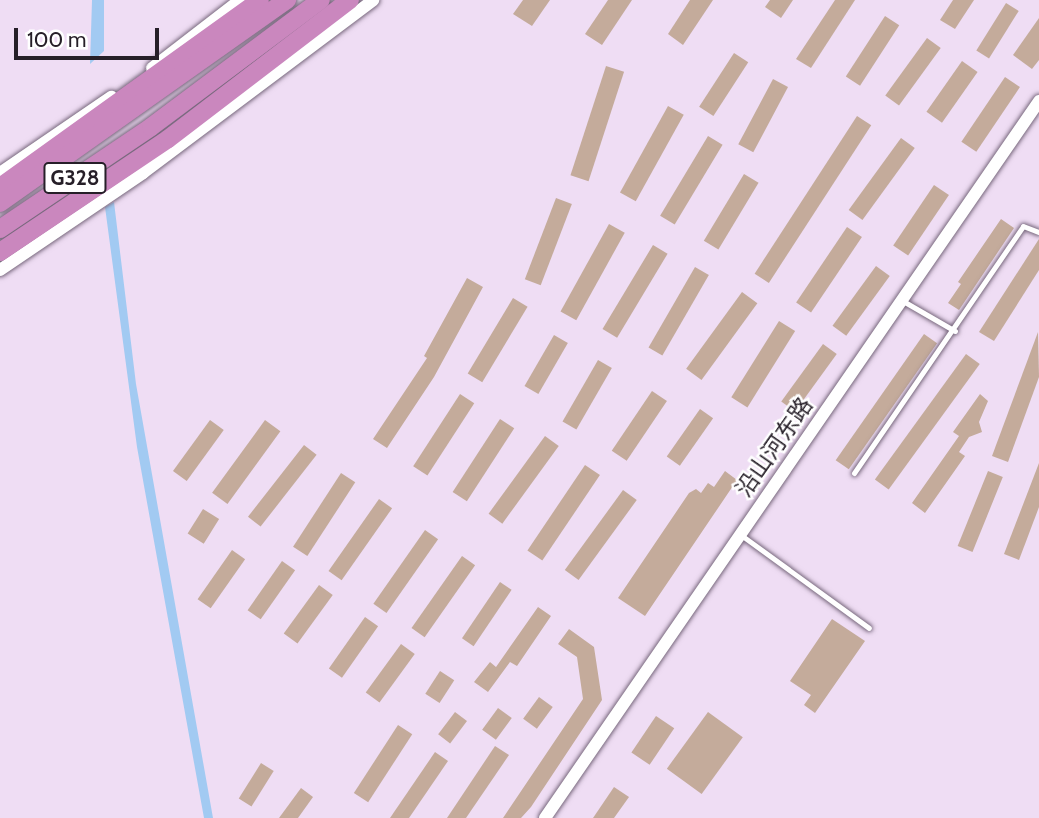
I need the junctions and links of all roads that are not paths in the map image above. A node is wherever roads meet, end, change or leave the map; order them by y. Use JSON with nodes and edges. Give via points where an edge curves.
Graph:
{"nodes":[{"id":1,"x":240,"y":0,"type":"edge"},
{"id":2,"x":260,"y":0,"type":"edge"},
{"id":3,"x":287,"y":0,"type":"edge"},
{"id":4,"x":321,"y":0,"type":"edge"},
{"id":5,"x":350,"y":0,"type":"edge"},
{"id":6,"x":373,"y":0,"type":"edge"},
{"id":7,"x":1039,"y":101,"type":"edge"},
{"id":8,"x":0,"y":173,"type":"edge"},
{"id":9,"x":0,"y":187,"type":"edge"},
{"id":10,"x":0,"y":203,"type":"edge"},
{"id":11,"x":0,"y":229,"type":"edge"},
{"id":12,"x":1039,"y":232,"type":"edge"},
{"id":13,"x":0,"y":252,"type":"edge"},
{"id":14,"x":0,"y":270,"type":"edge"},
{"id":15,"x":902,"y":300,"type":"junction"},
{"id":16,"x":955,"y":331,"type":"junction"},
{"id":17,"x":854,"y":473,"type":"dead end"},
{"id":18,"x":739,"y":533,"type":"junction"},
{"id":19,"x":869,"y":628,"type":"dead end"},
{"id":20,"x":545,"y":818,"type":"edge"}],
"edges":[{"from":1,"to":8,"type":"street","via":[[134,82]]},
{"from":2,"to":9,"type":"highway"},
{"from":3,"to":10,"type":"highway","number":"G328","via":[[138,110]]},
{"from":4,"to":11,"type":"highway","number":"G328","via":[[151,127]]},
{"from":5,"to":13,"type":"highway","via":[[168,139]]},
{"from":6,"to":14,"type":"street","via":[[142,173]]},
{"from":7,"to":15,"type":"street","name":"沿山河东路"},
{"from":12,"to":16,"type":"lane","via":[[1023,226]]},
{"from":15,"to":16,"type":"lane"},
{"from":15,"to":18,"type":"street","name":"沿山河东路"},
{"from":16,"to":17,"type":"lane"},
{"from":18,"to":19,"type":"lane"},
{"from":18,"to":20,"type":"street","name":"沿山河东路"}]}
